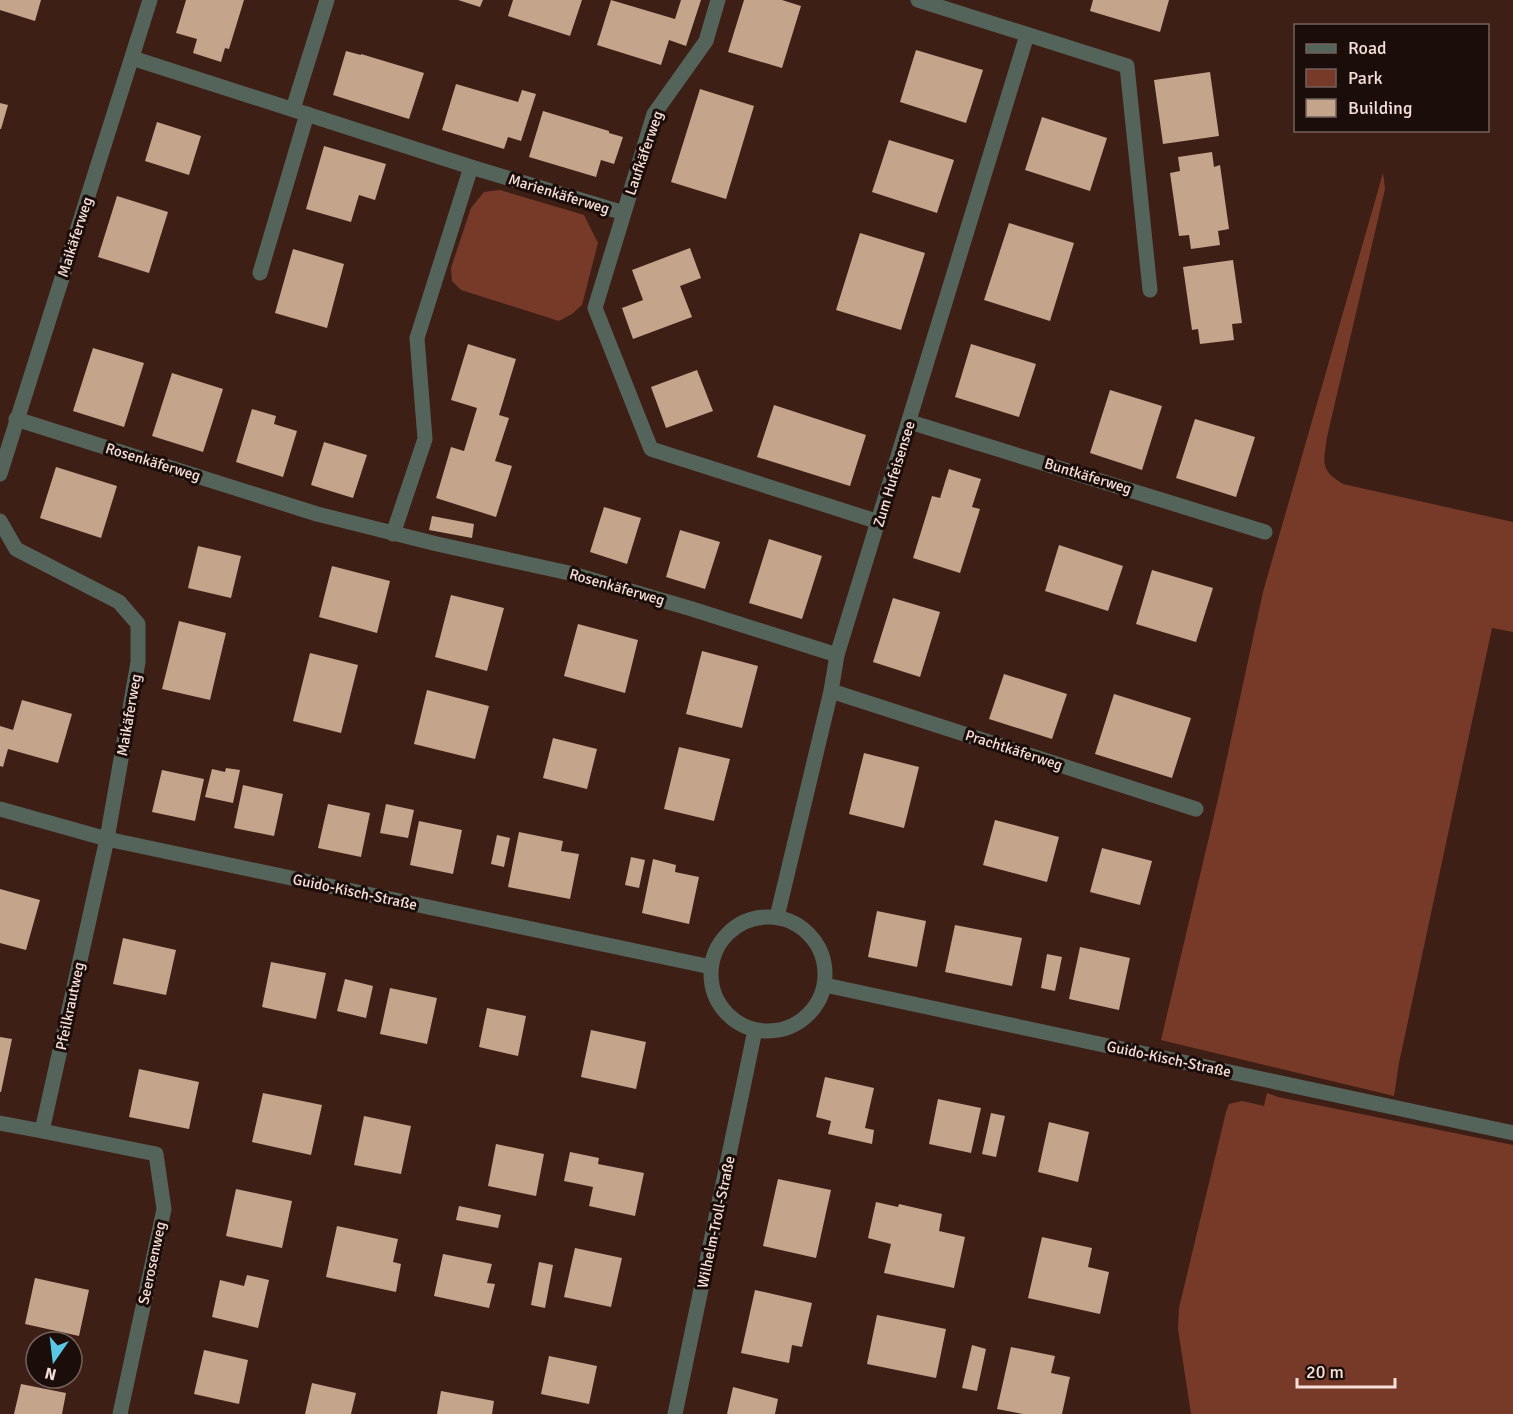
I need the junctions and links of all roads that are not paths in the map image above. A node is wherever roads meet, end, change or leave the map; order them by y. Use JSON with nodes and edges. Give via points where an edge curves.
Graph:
{"nodes":[{"id":1,"x":150,"y":0,"type":"edge"},
{"id":2,"x":327,"y":0,"type":"edge"},
{"id":3,"x":718,"y":0,"type":"edge"},
{"id":4,"x":918,"y":0,"type":"edge"},
{"id":5,"x":934,"y":2,"type":"edge"},
{"id":6,"x":1028,"y":35,"type":"junction"},
{"id":7,"x":132,"y":58,"type":"junction"},
{"id":8,"x":300,"y":111,"type":"junction"},
{"id":9,"x":471,"y":167,"type":"junction"},
{"id":10,"x":624,"y":213,"type":"junction"},
{"id":11,"x":260,"y":273,"type":"dead end"},
{"id":12,"x":1150,"y":290,"type":"dead end"},
{"id":13,"x":16,"y":419,"type":"junction"},
{"id":14,"x":910,"y":422,"type":"junction"},
{"id":15,"x":0,"y":474,"type":"edge"},
{"id":16,"x":0,"y":521,"type":"edge"},
{"id":17,"x":879,"y":522,"type":"junction"},
{"id":18,"x":1265,"y":532,"type":"dead end"},
{"id":19,"x":393,"y":534,"type":"junction"},
{"id":20,"x":837,"y":655,"type":"junction"},
{"id":21,"x":831,"y":691,"type":"junction"},
{"id":22,"x":0,"y":808,"type":"edge"},
{"id":23,"x":1196,"y":808,"type":"dead end"},
{"id":24,"x":106,"y":839,"type":"junction"},
{"id":25,"x":777,"y":917,"type":"junction"},
{"id":26,"x":711,"y":967,"type":"junction"},
{"id":27,"x":825,"y":985,"type":"junction"},
{"id":28,"x":756,"y":1030,"type":"junction"},
{"id":29,"x":0,"y":1123,"type":"edge"},
{"id":30,"x":42,"y":1131,"type":"junction"},
{"id":31,"x":1513,"y":1133,"type":"edge"},
{"id":32,"x":120,"y":1414,"type":"edge"},
{"id":33,"x":675,"y":1414,"type":"edge"}],
"edges":[{"from":1,"to":7,"type":"street","name":"Maikäferweg"},
{"from":2,"to":8,"type":"street"},
{"from":3,"to":10,"type":"street","name":"Laufkäferweg","via":[[706,41],[654,114]]},
{"from":4,"to":5,"type":"street"},
{"from":5,"to":6,"type":"street"},
{"from":6,"to":12,"type":"street","via":[[1127,66]]},
{"from":6,"to":14,"type":"street","name":"Zum Hufeisensee"},
{"from":7,"to":8,"type":"street","name":"Marienkäferweg"},
{"from":7,"to":13,"type":"street","name":"Maikäferweg"},
{"from":8,"to":9,"type":"street","name":"Marienkäferweg"},
{"from":8,"to":11,"type":"street"},
{"from":9,"to":10,"type":"street","name":"Marienkäferweg"},
{"from":9,"to":19,"type":"street","via":[[417,338],[424,439]]},
{"from":10,"to":17,"type":"street","name":"Marienkäferweg","via":[[595,308],[651,449]]},
{"from":13,"to":15,"type":"street","name":"Maikäferweg"},
{"from":13,"to":19,"type":"street","name":"Rosenkäferweg","via":[[317,514]]},
{"from":14,"to":17,"type":"street","name":"Zum Hufeisensee"},
{"from":14,"to":18,"type":"street","name":"Buntkäferweg"},
{"from":16,"to":24,"type":"street","name":"Maikäferweg","via":[[16,549],[119,602],[138,624],[138,662]]},
{"from":17,"to":20,"type":"street","name":"Zum Hufeisensee"},
{"from":19,"to":20,"type":"street","name":"Rosenkäferweg","via":[[569,573]]},
{"from":20,"to":21,"type":"street","name":"Zum Hufeisensee"},
{"from":21,"to":23,"type":"street","name":"Prachtkäferweg"},
{"from":21,"to":25,"type":"street","name":"Zum Hufeisensee"},
{"from":22,"to":24,"type":"street","name":"Guido-Kisch-Straße"},
{"from":24,"to":26,"type":"street","name":"Guido-Kisch-Straße"},
{"from":24,"to":30,"type":"street","name":"Pfeilkrautweg"},
{"from":25,"to":26,"type":"street","via":[[759,917],[727,934]]},
{"from":25,"to":27,"type":"street","via":[[794,923],[815,941],[825,966]]},
{"from":26,"to":28,"type":"street","via":[[717,999],[726,1013]]},
{"from":27,"to":28,"type":"street","via":[[819,1002],[807,1017],[774,1031]]},
{"from":27,"to":31,"type":"street","name":"Guido-Kisch-Straße"},
{"from":28,"to":33,"type":"street","name":"Wilhelm-Troll-Straße"},
{"from":29,"to":30,"type":"street"},
{"from":30,"to":32,"type":"street","name":"Seerosenweg","via":[[156,1154],[164,1209]]}]}
